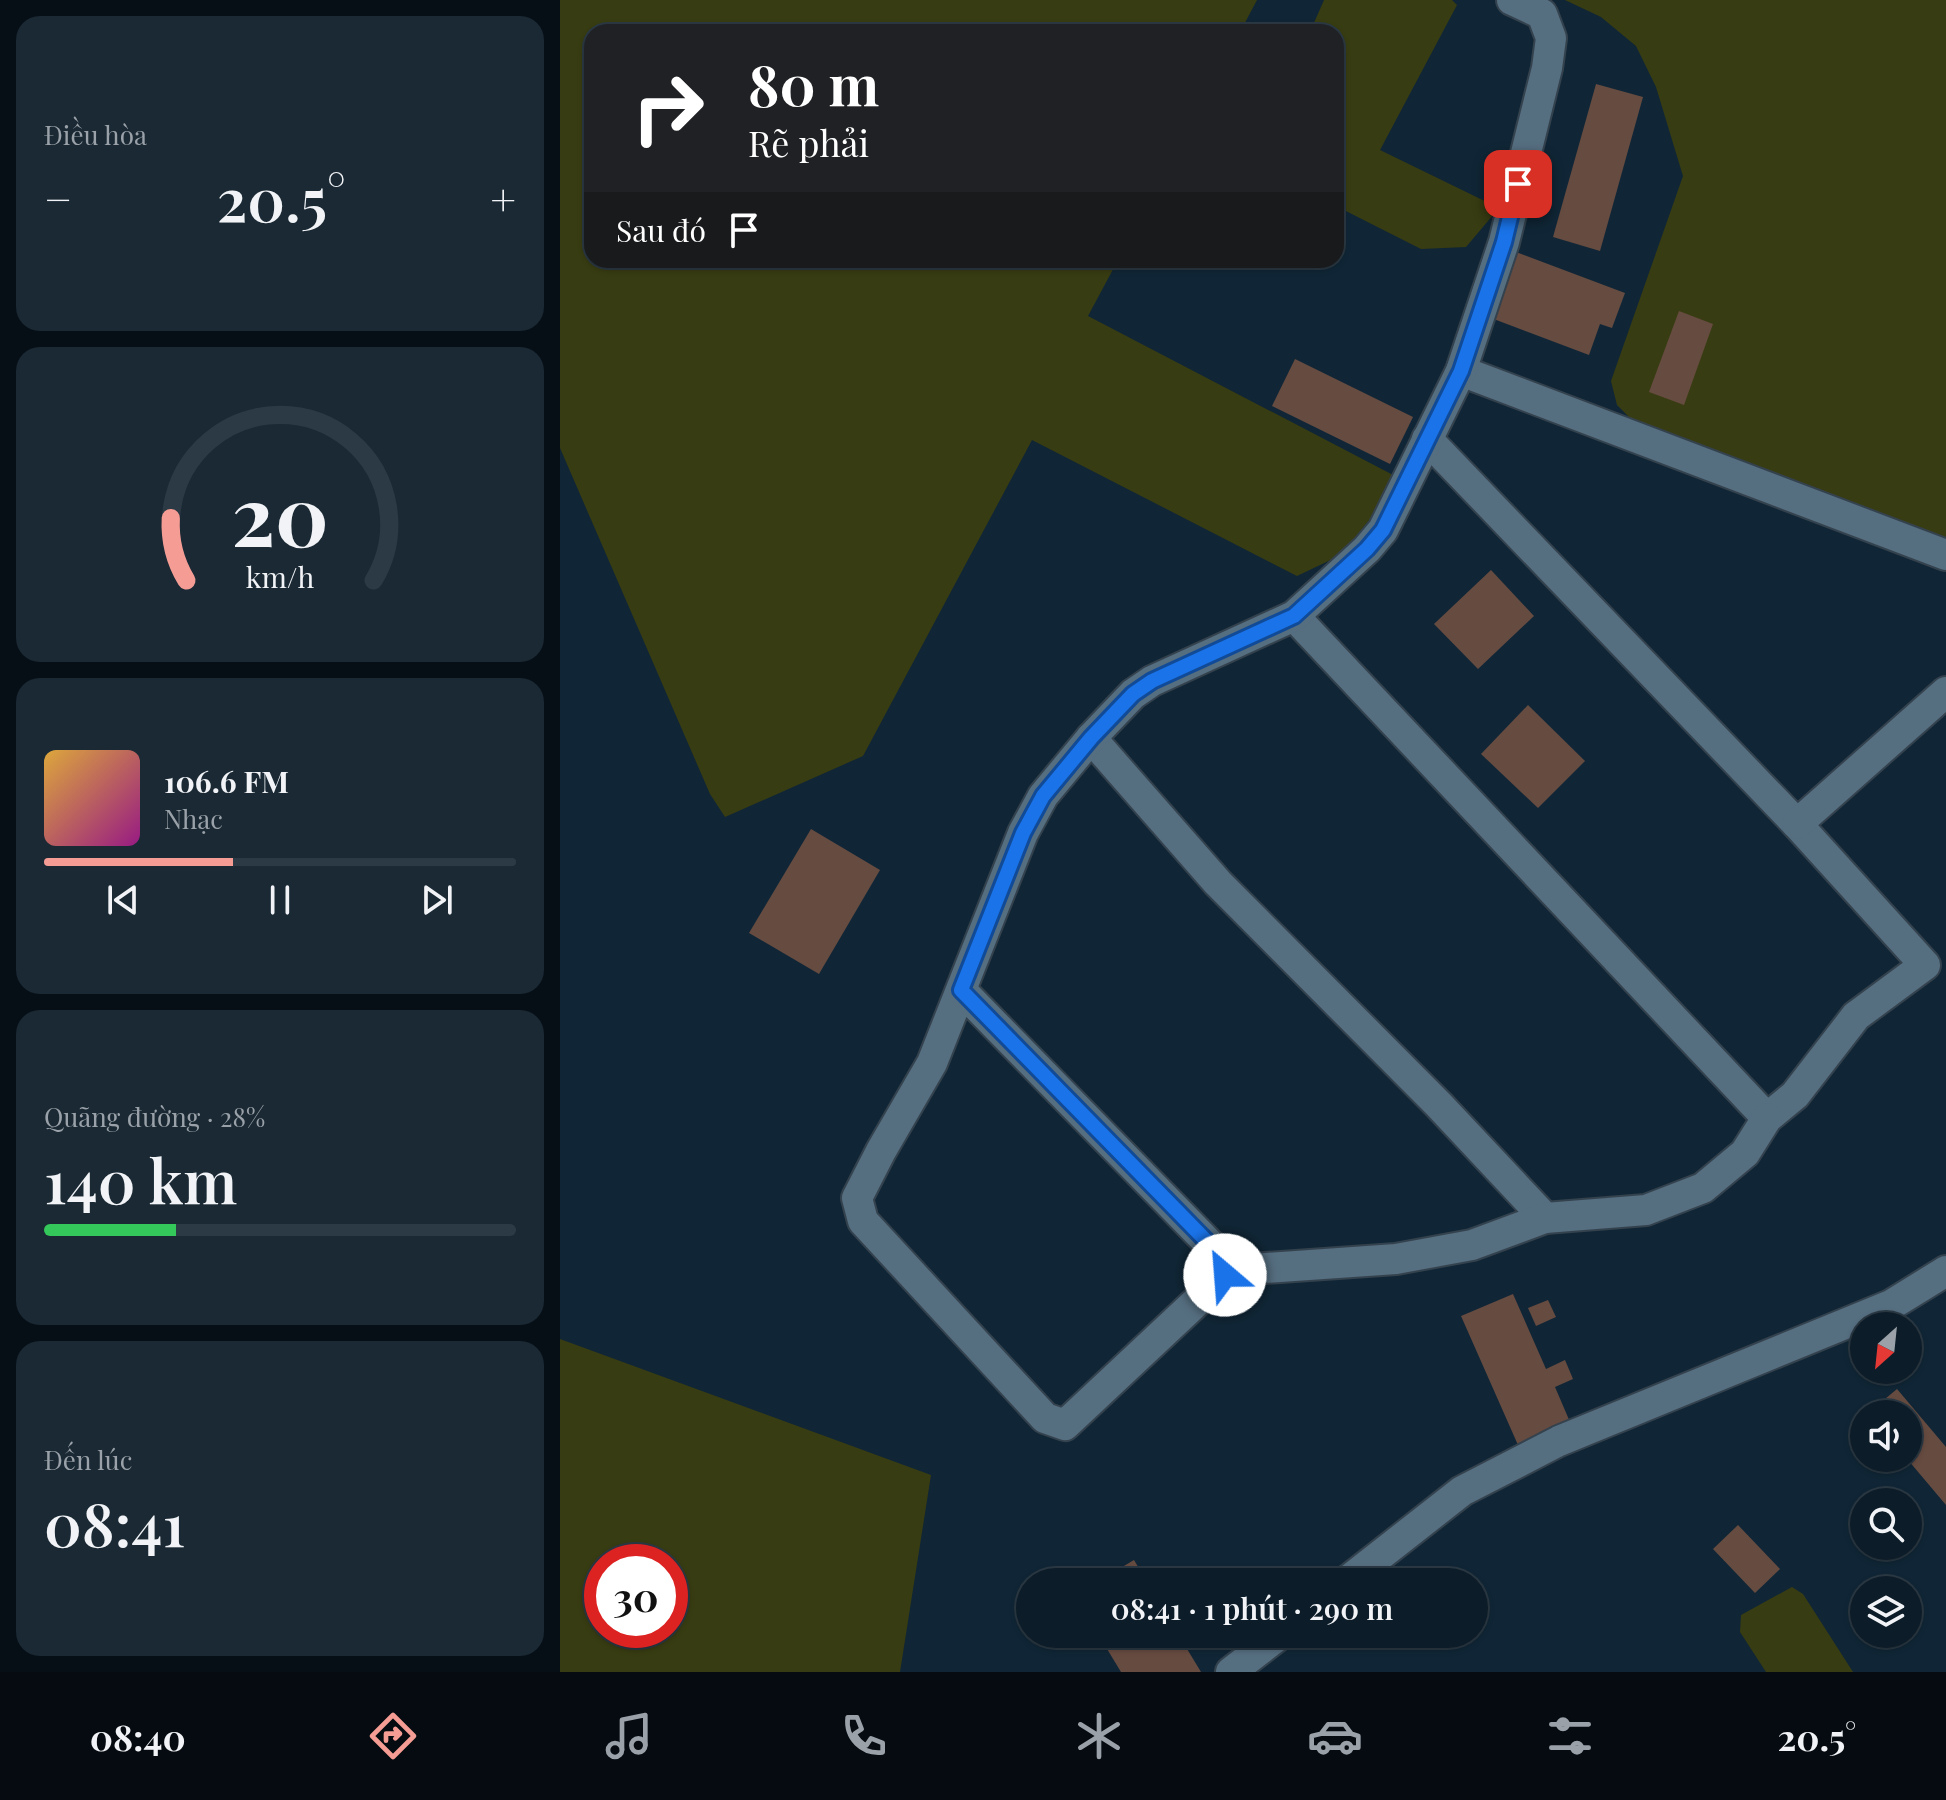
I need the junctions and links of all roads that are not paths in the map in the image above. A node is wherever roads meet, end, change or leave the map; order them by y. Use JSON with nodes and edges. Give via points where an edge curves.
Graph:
{"nodes":[{"id":1,"x":1512,"y":0,"type":"edge"},
{"id":2,"x":1461,"y":371,"type":"junction"},
{"id":3,"x":1427,"y":439,"type":"junction"},
{"id":4,"x":1946,"y":555,"type":"edge"},
{"id":5,"x":1294,"y":616,"type":"junction"},
{"id":6,"x":1946,"y":692,"type":"edge"},
{"id":7,"x":1091,"y":738,"type":"junction"},
{"id":8,"x":1797,"y":824,"type":"junction"},
{"id":9,"x":961,"y":990,"type":"junction"},
{"id":10,"x":1767,"y":1118,"type":"junction"},
{"id":11,"x":1545,"y":1218,"type":"junction"},
{"id":12,"x":1946,"y":1271,"type":"edge"},
{"id":13,"x":1225,"y":1275,"type":"junction"},
{"id":14,"x":1364,"y":1568,"type":"edge"},
{"id":15,"x":1262,"y":1648,"type":"edge"},
{"id":16,"x":1231,"y":1672,"type":"edge"}],
"edges":[{"from":1,"to":2,"type":"street","via":[[1542,14],[1551,38],[1547,68],[1504,242]]},
{"from":2,"to":3,"type":"street"},
{"from":2,"to":4,"type":"street"},
{"from":3,"to":5,"type":"street","via":[[1383,530]]},
{"from":3,"to":8,"type":"street"},
{"from":5,"to":7,"type":"street","via":[[1152,681]]},
{"from":5,"to":10,"type":"street"},
{"from":6,"to":8,"type":"street"},
{"from":7,"to":9,"type":"street","via":[[1043,796],[1023,833]]},
{"from":7,"to":11,"type":"street","via":[[1218,883]]},
{"from":8,"to":10,"type":"street","via":[[1925,965],[1856,1016],[1795,1095]]},
{"from":9,"to":13,"type":"street","via":[[1226,1261]]},
{"from":9,"to":13,"type":"street","via":[[932,1063],[857,1198],[863,1221],[1045,1418],[1065,1425]]},
{"from":10,"to":11,"type":"street","via":[[1745,1153],[1703,1188],[1646,1210]]},
{"from":11,"to":13,"type":"street","via":[[1472,1245],[1396,1259]]},
{"from":12,"to":14,"type":"street","via":[[1891,1305],[1559,1441],[1462,1491]]},
{"from":15,"to":16,"type":"street"}]}
